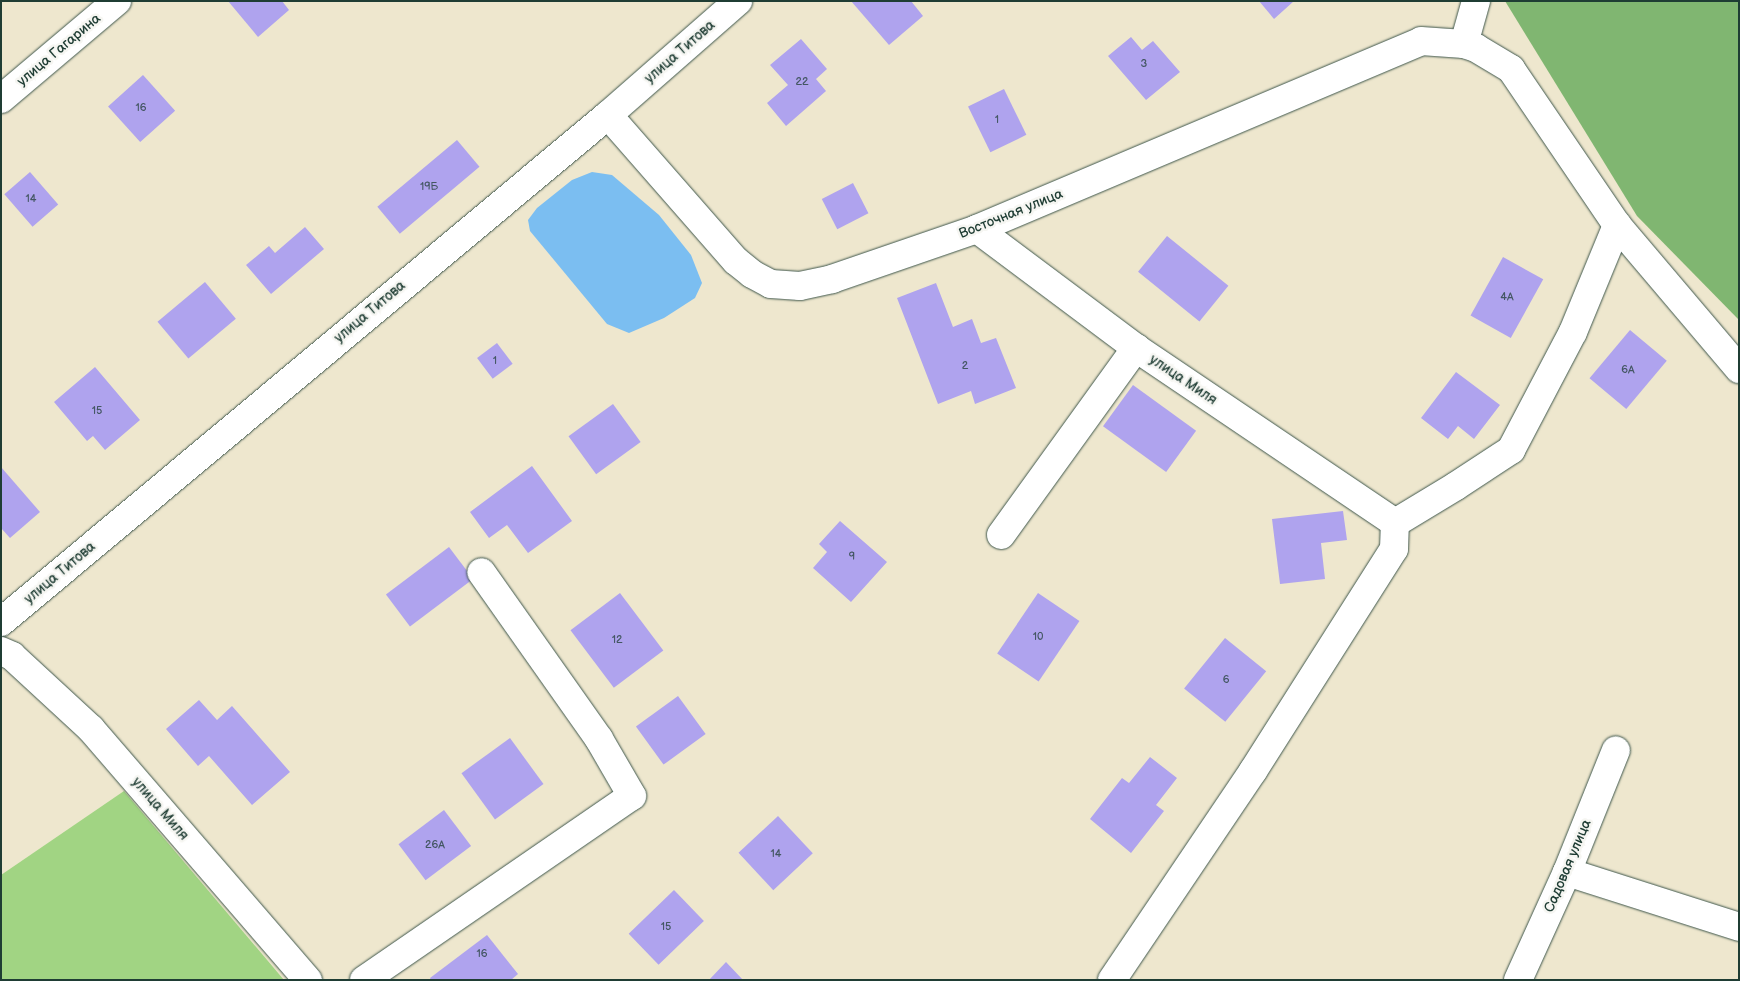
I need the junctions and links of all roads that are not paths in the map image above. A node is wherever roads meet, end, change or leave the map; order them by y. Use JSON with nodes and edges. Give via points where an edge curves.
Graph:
{"nodes":[{"id":1,"x":117,"y":1,"type":"edge"},
{"id":2,"x":738,"y":1,"type":"edge"},
{"id":3,"x":1476,"y":1,"type":"edge"},
{"id":4,"x":1464,"y":44,"type":"junction"},
{"id":5,"x":1,"y":99,"type":"edge"},
{"id":6,"x":608,"y":115,"type":"junction"},
{"id":7,"x":1618,"y":226,"type":"junction"},
{"id":8,"x":977,"y":229,"type":"junction"},
{"id":9,"x":1136,"y":348,"type":"junction"},
{"id":10,"x":1739,"y":368,"type":"edge"},
{"id":11,"x":1395,"y":523,"type":"junction"},
{"id":12,"x":1001,"y":535,"type":"dead end"},
{"id":13,"x":481,"y":572,"type":"dead end"},
{"id":14,"x":1,"y":622,"type":"edge"},
{"id":15,"x":1,"y":651,"type":"edge"},
{"id":16,"x":1616,"y":750,"type":"dead end"},
{"id":17,"x":1567,"y":872,"type":"junction"},
{"id":18,"x":1739,"y":927,"type":"edge"},
{"id":19,"x":308,"y":980,"type":"edge"},
{"id":20,"x":364,"y":980,"type":"edge"},
{"id":21,"x":1112,"y":980,"type":"edge"},
{"id":22,"x":1518,"y":980,"type":"edge"}],
"edges":[{"from":1,"to":5,"type":"street","name":"улица Гагарина"},
{"from":2,"to":6,"type":"street","name":"улица Титова"},
{"from":3,"to":4,"type":"street"},
{"from":4,"to":7,"type":"street","via":[[1511,69]]},
{"from":4,"to":8,"type":"street","name":"Восточная улица","via":[[1420,41]]},
{"from":6,"to":8,"type":"street","name":"Восточная улица","via":[[736,260],[771,284],[800,286],[832,279]]},
{"from":6,"to":14,"type":"street","name":"улица Титова"},
{"from":7,"to":10,"type":"street"},
{"from":7,"to":11,"type":"street","via":[[1573,332],[1511,450]]},
{"from":8,"to":9,"type":"street","name":"улица Миля"},
{"from":9,"to":11,"type":"street","name":"улица Миля"},
{"from":9,"to":12,"type":"street"},
{"from":11,"to":21,"type":"street","via":[[1394,549],[1253,771]]},
{"from":13,"to":20,"type":"street","via":[[599,740],[632,796]]},
{"from":15,"to":19,"type":"street","name":"улица Миля","via":[[12,656],[91,729]]},
{"from":16,"to":17,"type":"street","name":"Садовая улица"},
{"from":17,"to":18,"type":"street"},
{"from":17,"to":22,"type":"street","name":"Садовая улица"}]}
